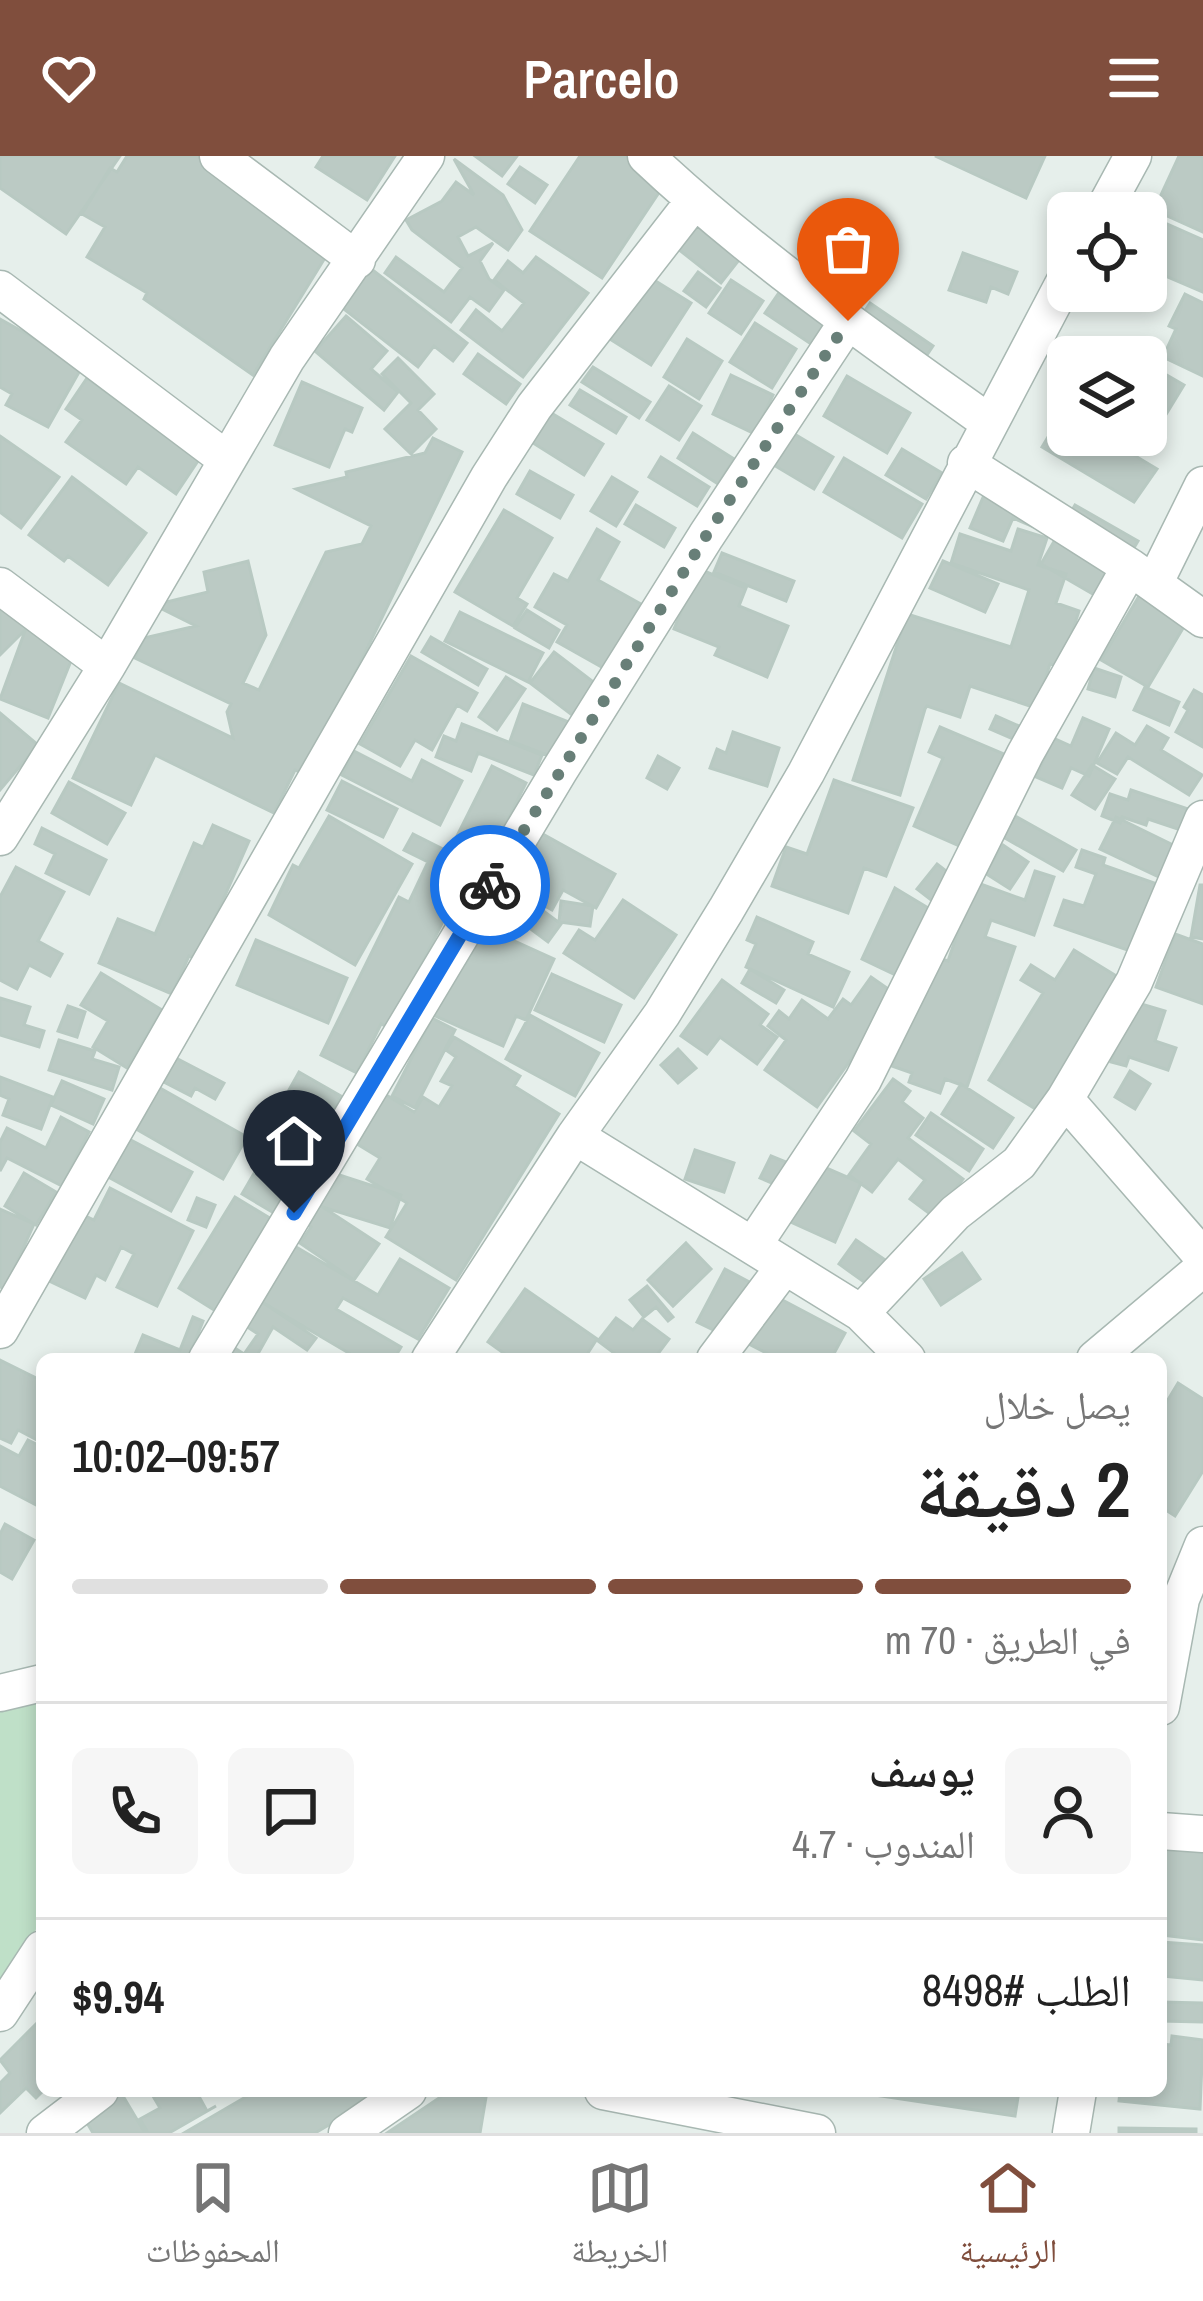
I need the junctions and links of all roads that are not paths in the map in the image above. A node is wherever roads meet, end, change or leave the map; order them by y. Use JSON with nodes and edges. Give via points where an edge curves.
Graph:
{"nodes":[{"id":1,"x":218,"y":156,"type":"edge"},
{"id":2,"x":426,"y":156,"type":"edge"},
{"id":3,"x":646,"y":156,"type":"edge"},
{"id":4,"x":1133,"y":156,"type":"edge"},
{"id":5,"x":1113,"y":192,"type":"edge"},
{"id":6,"x":694,"y":201,"type":"junction"},
{"id":7,"x":357,"y":260,"type":"junction"},
{"id":8,"x":0,"y":290,"type":"edge"},
{"id":9,"x":1048,"y":312,"type":"edge"},
{"id":10,"x":848,"y":321,"type":"junction"},
{"id":11,"x":988,"y":422,"type":"junction"},
{"id":12,"x":226,"y":459,"type":"junction"},
{"id":13,"x":966,"y":464,"type":"junction"},
{"id":14,"x":1203,"y":485,"type":"edge"},
{"id":15,"x":1142,"y":576,"type":"junction"},
{"id":16,"x":0,"y":586,"type":"edge"},
{"id":17,"x":1203,"y":619,"type":"edge"},
{"id":18,"x":107,"y":666,"type":"junction"},
{"id":19,"x":1203,"y":820,"type":"edge"},
{"id":20,"x":0,"y":836,"type":"edge"},
{"id":21,"x":1065,"y":1099,"type":"junction"},
{"id":22,"x":575,"y":1136,"type":"junction"},
{"id":23,"x":754,"y":1244,"type":"junction"},
{"id":24,"x":1203,"y":1257,"type":"edge"},
{"id":25,"x":784,"y":1267,"type":"junction"},
{"id":26,"x":1203,"y":1268,"type":"edge"},
{"id":27,"x":861,"y":1313,"type":"junction"},
{"id":28,"x":0,"y":1330,"type":"edge"},
{"id":29,"x":211,"y":1353,"type":"edge"},
{"id":30,"x":434,"y":1353,"type":"edge"},
{"id":31,"x":720,"y":1353,"type":"edge"},
{"id":32,"x":901,"y":1353,"type":"edge"},
{"id":33,"x":1102,"y":1353,"type":"edge"},
{"id":34,"x":1203,"y":1545,"type":"edge"},
{"id":35,"x":1167,"y":1673,"type":"edge"},
{"id":36,"x":1167,"y":1831,"type":"edge"},
{"id":37,"x":1203,"y":1834,"type":"edge"},
{"id":38,"x":36,"y":1958,"type":"edge"},
{"id":39,"x":0,"y":2013,"type":"edge"},
{"id":40,"x":92,"y":2097,"type":"edge"},
{"id":41,"x":399,"y":2097,"type":"edge"},
{"id":42,"x":634,"y":2097,"type":"edge"},
{"id":43,"x":1077,"y":2097,"type":"edge"},
{"id":44,"x":45,"y":2133,"type":"edge"},
{"id":45,"x":347,"y":2133,"type":"edge"},
{"id":46,"x":817,"y":2133,"type":"edge"},
{"id":47,"x":1071,"y":2133,"type":"edge"}],
"edges":[{"from":1,"to":7,"type":"street"},
{"from":2,"to":7,"type":"street"},
{"from":3,"to":6,"type":"street"},
{"from":4,"to":5,"type":"street"},
{"from":6,"to":10,"type":"street"},
{"from":6,"to":28,"type":"street","via":[[489,477]]},
{"from":7,"to":12,"type":"street"},
{"from":8,"to":12,"type":"street"},
{"from":9,"to":11,"type":"street"},
{"from":10,"to":11,"type":"street"},
{"from":10,"to":29,"type":"street","via":[[560,771]]},
{"from":11,"to":13,"type":"street"},
{"from":12,"to":18,"type":"street"},
{"from":13,"to":15,"type":"street"},
{"from":13,"to":22,"type":"street","via":[[749,871]]},
{"from":14,"to":15,"type":"street"},
{"from":15,"to":17,"type":"street"},
{"from":15,"to":23,"type":"street","via":[[1025,754],[863,1080]]},
{"from":16,"to":18,"type":"street"},
{"from":18,"to":20,"type":"street"},
{"from":19,"to":21,"type":"street","via":[[1134,982]]},
{"from":21,"to":24,"type":"street"},
{"from":21,"to":27,"type":"street","via":[[1019,1163],[955,1213]]},
{"from":22,"to":23,"type":"street"},
{"from":22,"to":30,"type":"street"},
{"from":23,"to":25,"type":"street"},
{"from":25,"to":27,"type":"street"},
{"from":25,"to":31,"type":"street"},
{"from":26,"to":33,"type":"street"},
{"from":27,"to":32,"type":"street"},
{"from":34,"to":35,"type":"street","via":[[1180,1599]]},
{"from":36,"to":37,"type":"street"},
{"from":38,"to":39,"type":"street"},
{"from":40,"to":44,"type":"street"},
{"from":41,"to":45,"type":"street"},
{"from":42,"to":46,"type":"street"},
{"from":43,"to":47,"type":"street"}]}
